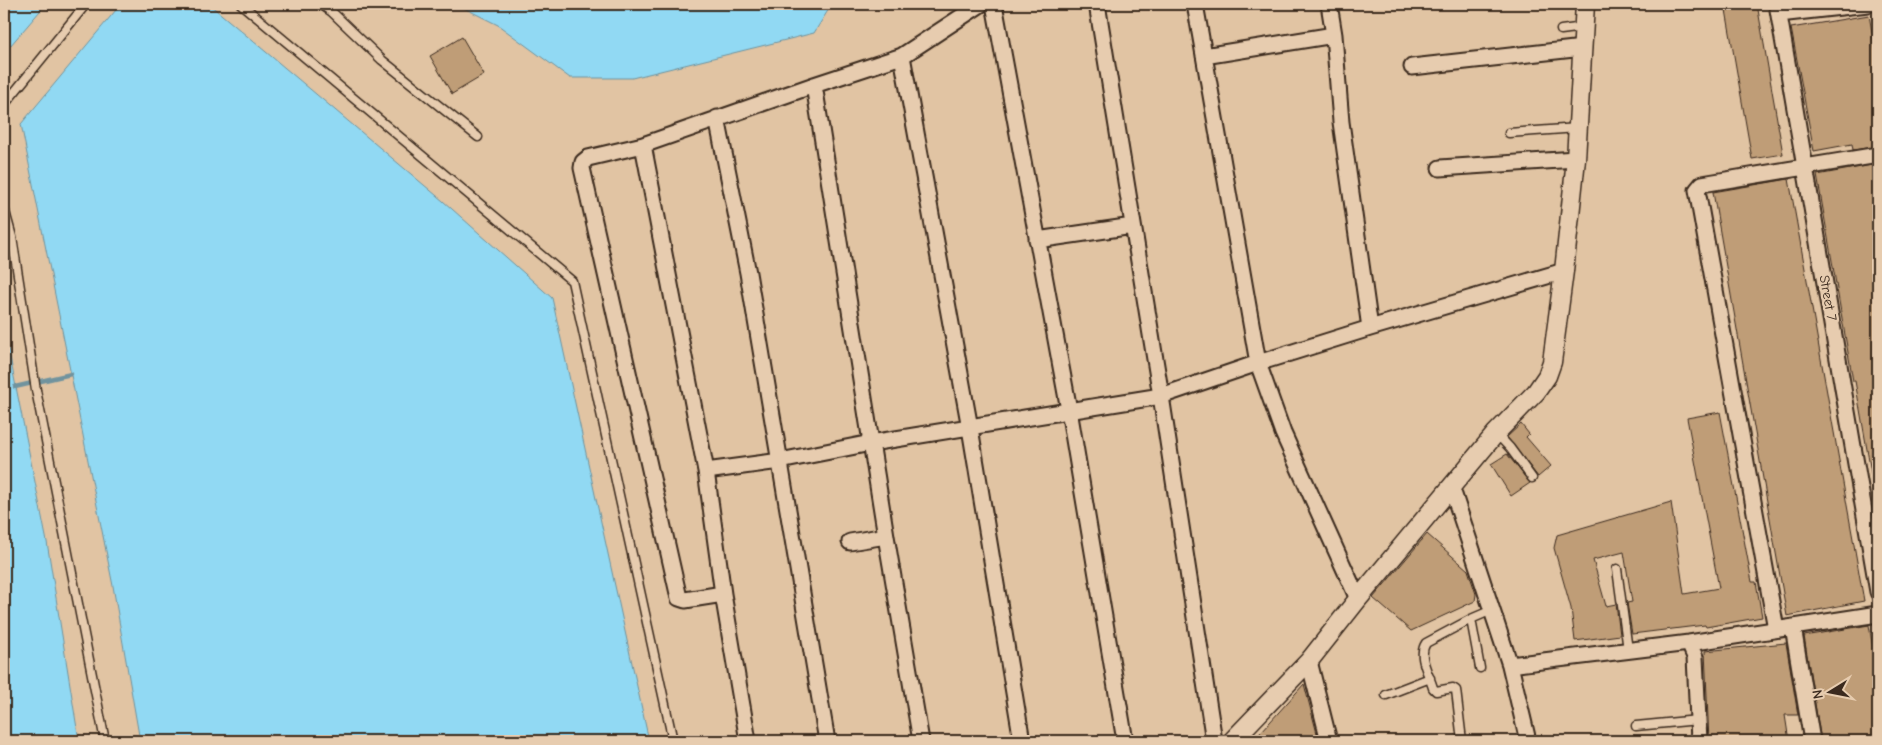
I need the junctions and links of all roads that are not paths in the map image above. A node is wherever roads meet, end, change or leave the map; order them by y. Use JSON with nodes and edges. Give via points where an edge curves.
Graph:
{"nodes":[{"id":1,"x":86,"y":4,"type":"edge"},
{"id":2,"x":242,"y":4,"type":"edge"},
{"id":3,"x":320,"y":4,"type":"edge"},
{"id":4,"x":981,"y":4,"type":"edge"},
{"id":5,"x":994,"y":4,"type":"edge"},
{"id":6,"x":1097,"y":4,"type":"edge"},
{"id":7,"x":1195,"y":4,"type":"edge"},
{"id":8,"x":1329,"y":4,"type":"edge"},
{"id":9,"x":1585,"y":4,"type":"edge"},
{"id":10,"x":1868,"y":4,"type":"edge"},
{"id":11,"x":1778,"y":9,"type":"edge"},
{"id":12,"x":1584,"y":28,"type":"junction"},
{"id":13,"x":1561,"y":30,"type":"dead end"},
{"id":14,"x":1334,"y":34,"type":"junction"},
{"id":15,"x":1583,"y":48,"type":"junction"},
{"id":16,"x":902,"y":56,"type":"junction"},
{"id":17,"x":1204,"y":56,"type":"junction"},
{"id":18,"x":1412,"y":67,"type":"dead end"},
{"id":19,"x":814,"y":85,"type":"junction"},
{"id":20,"x":4,"y":105,"type":"edge"},
{"id":21,"x":717,"y":118,"type":"junction"},
{"id":22,"x":1578,"y":128,"type":"junction"},
{"id":23,"x":1510,"y":134,"type":"dead end"},
{"id":24,"x":478,"y":137,"type":"dead end"},
{"id":25,"x":643,"y":145,"type":"junction"},
{"id":26,"x":1878,"y":156,"type":"edge"},
{"id":27,"x":1576,"y":159,"type":"junction"},
{"id":28,"x":1440,"y":168,"type":"dead end"},
{"id":29,"x":1806,"y":168,"type":"junction"},
{"id":30,"x":4,"y":208,"type":"edge"},
{"id":31,"x":1133,"y":226,"type":"junction"},
{"id":32,"x":1037,"y":240,"type":"junction"},
{"id":33,"x":1564,"y":272,"type":"junction"},
{"id":34,"x":1370,"y":328,"type":"junction"},
{"id":35,"x":1258,"y":363,"type":"junction"},
{"id":36,"x":1161,"y":396,"type":"junction"},
{"id":37,"x":1069,"y":410,"type":"junction"},
{"id":38,"x":970,"y":428,"type":"junction"},
{"id":39,"x":1496,"y":434,"type":"junction"},
{"id":40,"x":871,"y":443,"type":"junction"},
{"id":41,"x":780,"y":461,"type":"junction"},
{"id":42,"x":706,"y":470,"type":"junction"},
{"id":43,"x":1532,"y":478,"type":"dead end"},
{"id":44,"x":1451,"y":486,"type":"junction"},
{"id":45,"x":886,"y":536,"type":"junction"},
{"id":46,"x":850,"y":542,"type":"dead end"},
{"id":47,"x":1617,"y":569,"type":"dead end"},
{"id":48,"x":1878,"y":592,"type":"edge"},
{"id":49,"x":723,"y":594,"type":"junction"},
{"id":50,"x":1358,"y":599,"type":"junction"},
{"id":51,"x":1492,"y":610,"type":"junction"},
{"id":52,"x":1878,"y":614,"type":"edge"},
{"id":53,"x":1471,"y":619,"type":"junction"},
{"id":54,"x":1794,"y":627,"type":"junction"},
{"id":55,"x":1776,"y":629,"type":"junction"},
{"id":56,"x":1689,"y":643,"type":"junction"},
{"id":57,"x":1628,"y":650,"type":"junction"},
{"id":58,"x":1309,"y":661,"type":"junction"},
{"id":59,"x":1510,"y":665,"type":"junction"},
{"id":60,"x":1480,"y":668,"type":"dead end"},
{"id":61,"x":1430,"y":678,"type":"junction"},
{"id":62,"x":1386,"y":695,"type":"dead end"},
{"id":63,"x":1698,"y":720,"type":"junction"},
{"id":64,"x":1636,"y":726,"type":"dead end"},
{"id":65,"x":105,"y":741,"type":"edge"},
{"id":66,"x":673,"y":741,"type":"edge"},
{"id":67,"x":748,"y":741,"type":"edge"},
{"id":68,"x":827,"y":741,"type":"edge"},
{"id":69,"x":921,"y":741,"type":"edge"},
{"id":70,"x":1022,"y":741,"type":"edge"},
{"id":71,"x":1125,"y":741,"type":"edge"},
{"id":72,"x":1214,"y":741,"type":"edge"},
{"id":73,"x":1232,"y":741,"type":"edge"},
{"id":74,"x":1329,"y":741,"type":"edge"},
{"id":75,"x":1462,"y":741,"type":"edge"},
{"id":76,"x":1528,"y":741,"type":"edge"},
{"id":77,"x":1699,"y":741,"type":"edge"},
{"id":78,"x":1812,"y":741,"type":"edge"}],
"edges":[{"from":1,"to":20,"type":"lane"},
{"from":2,"to":66,"type":"lane","via":[[572,281]]},
{"from":3,"to":24,"type":"lane","via":[[382,60]]},
{"from":4,"to":16,"type":"street"},
{"from":5,"to":32,"type":"street"},
{"from":6,"to":31,"type":"street"},
{"from":7,"to":17,"type":"street"},
{"from":8,"to":14,"type":"street"},
{"from":9,"to":12,"type":"street"},
{"from":10,"to":11,"type":"street"},
{"from":11,"to":29,"type":"street","name":"Street 7"},
{"from":12,"to":13,"type":"lane"},
{"from":12,"to":15,"type":"street"},
{"from":14,"to":17,"type":"street"},
{"from":14,"to":34,"type":"street","via":[[1341,122]]},
{"from":15,"to":18,"type":"street"},
{"from":15,"to":22,"type":"street"},
{"from":16,"to":19,"type":"street"},
{"from":16,"to":38,"type":"street"},
{"from":17,"to":35,"type":"street"},
{"from":19,"to":21,"type":"street"},
{"from":19,"to":40,"type":"street"},
{"from":21,"to":25,"type":"street"},
{"from":21,"to":41,"type":"street"},
{"from":22,"to":23,"type":"lane"},
{"from":22,"to":27,"type":"street"},
{"from":25,"to":42,"type":"street"},
{"from":25,"to":49,"type":"street","via":[[588,158],[582,168],[679,598],[685,600]]},
{"from":26,"to":29,"type":"street"},
{"from":27,"to":28,"type":"street"},
{"from":27,"to":33,"type":"street"},
{"from":29,"to":48,"type":"street","name":"Street 7"},
{"from":29,"to":55,"type":"street","via":[[1702,184],[1697,190]]},
{"from":30,"to":65,"type":"lane"},
{"from":31,"to":32,"type":"street"},
{"from":31,"to":36,"type":"street"},
{"from":32,"to":37,"type":"street"},
{"from":33,"to":34,"type":"street"},
{"from":33,"to":39,"type":"street","via":[[1550,369],[1536,392]]},
{"from":34,"to":35,"type":"street"},
{"from":35,"to":36,"type":"street"},
{"from":35,"to":50,"type":"street","via":[[1283,433]]},
{"from":36,"to":37,"type":"street"},
{"from":36,"to":72,"type":"street"},
{"from":37,"to":38,"type":"street"},
{"from":37,"to":71,"type":"street"},
{"from":38,"to":40,"type":"street"},
{"from":38,"to":70,"type":"street"},
{"from":39,"to":43,"type":"lane"},
{"from":39,"to":44,"type":"street"},
{"from":40,"to":41,"type":"street"},
{"from":40,"to":45,"type":"street"},
{"from":41,"to":42,"type":"street"},
{"from":41,"to":68,"type":"street"},
{"from":42,"to":49,"type":"street"},
{"from":44,"to":50,"type":"street"},
{"from":44,"to":51,"type":"street"},
{"from":45,"to":46,"type":"street"},
{"from":45,"to":69,"type":"street"},
{"from":47,"to":57,"type":"lane"},
{"from":49,"to":67,"type":"street"},
{"from":50,"to":58,"type":"street"},
{"from":51,"to":53,"type":"lane"},
{"from":51,"to":59,"type":"street"},
{"from":52,"to":54,"type":"street"},
{"from":53,"to":60,"type":"lane"},
{"from":53,"to":61,"type":"lane","via":[[1422,648]]},
{"from":54,"to":55,"type":"street"},
{"from":54,"to":78,"type":"street"},
{"from":55,"to":56,"type":"street"},
{"from":56,"to":57,"type":"street"},
{"from":56,"to":63,"type":"street","via":[[1695,657]]},
{"from":57,"to":59,"type":"street"},
{"from":58,"to":73,"type":"street"},
{"from":58,"to":74,"type":"street"},
{"from":59,"to":76,"type":"street"},
{"from":61,"to":62,"type":"lane"},
{"from":61,"to":75,"type":"lane","via":[[1436,691],[1456,690]]},
{"from":63,"to":64,"type":"lane"},
{"from":63,"to":77,"type":"street"}]}
